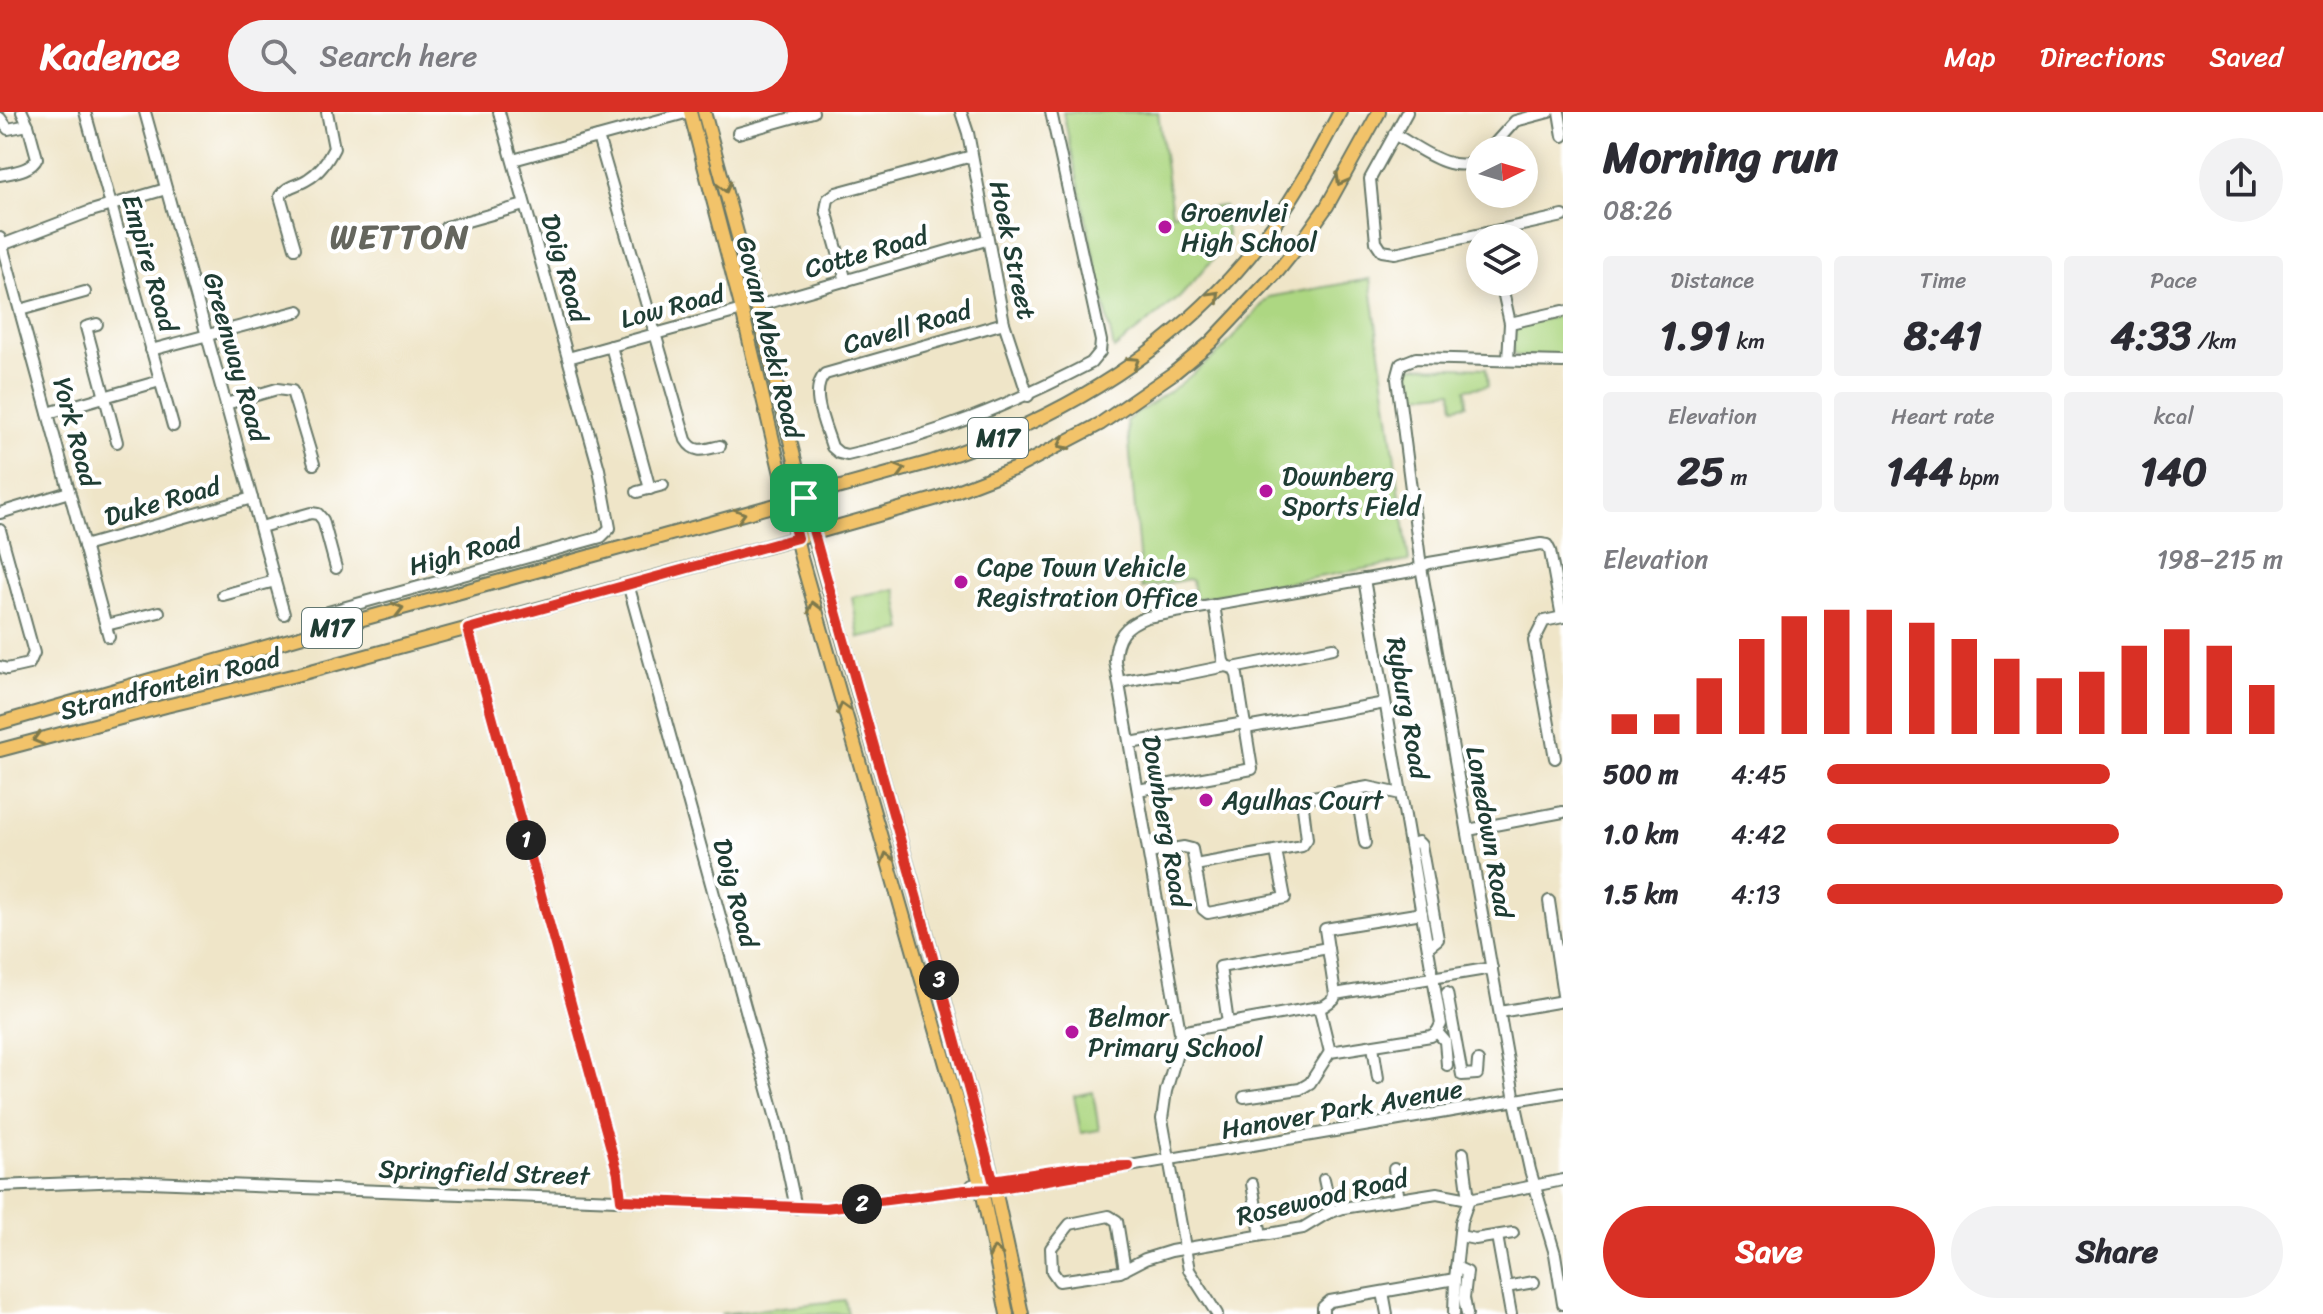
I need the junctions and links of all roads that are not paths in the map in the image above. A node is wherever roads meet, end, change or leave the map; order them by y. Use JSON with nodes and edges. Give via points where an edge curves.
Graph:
{"nodes":[{"id":1,"x":5,"y":112,"type":"edge"},
{"id":2,"x":22,"y":112,"type":"edge"},
{"id":3,"x":85,"y":112,"type":"edge"},
{"id":4,"x":145,"y":112,"type":"edge"},
{"id":5,"x":327,"y":112,"type":"edge"},
{"id":6,"x":499,"y":112,"type":"edge"},
{"id":7,"x":690,"y":112,"type":"edge"},
{"id":8,"x":704,"y":112,"type":"edge"},
{"id":9,"x":813,"y":112,"type":"edge"},
{"id":10,"x":961,"y":112,"type":"edge"},
{"id":11,"x":1051,"y":112,"type":"edge"},
{"id":12,"x":1340,"y":112,"type":"edge"},
{"id":13,"x":1379,"y":112,"type":"edge"},
{"id":14,"x":1407,"y":112,"type":"edge"},
{"id":15,"x":1549,"y":112,"type":"edge"},
{"id":16,"x":1559,"y":112,"type":"edge"},
{"id":17,"x":0,"y":118,"type":"edge"},
{"id":18,"x":28,"y":125,"type":"junction"},
{"id":19,"x":738,"y":133,"type":"dead end"},
{"id":20,"x":1394,"y":134,"type":"junction"},
{"id":21,"x":1502,"y":136,"type":"edge"},
{"id":22,"x":1563,"y":136,"type":"edge"},
{"id":23,"x":598,"y":137,"type":"junction"},
{"id":24,"x":972,"y":156,"type":"junction"},
{"id":25,"x":513,"y":160,"type":"junction"},
{"id":26,"x":1466,"y":165,"type":"edge"},
{"id":27,"x":0,"y":175,"type":"edge"},
{"id":28,"x":166,"y":189,"type":"junction"},
{"id":29,"x":111,"y":205,"type":"junction"},
{"id":30,"x":524,"y":205,"type":"junction"},
{"id":31,"x":1563,"y":216,"type":"edge"},
{"id":32,"x":1532,"y":224,"type":"edge"},
{"id":33,"x":446,"y":227,"type":"dead end"},
{"id":34,"x":986,"y":240,"type":"junction"},
{"id":35,"x":1466,"y":240,"type":"edge"},
{"id":36,"x":1,"y":241,"type":"edge"},
{"id":37,"x":295,"y":248,"type":"dead end"},
{"id":38,"x":846,"y":281,"type":"junction"},
{"id":39,"x":85,"y":292,"type":"dead end"},
{"id":40,"x":1504,"y":296,"type":"edge"},
{"id":41,"x":757,"y":306,"type":"junction"},
{"id":42,"x":20,"y":310,"type":"junction"},
{"id":43,"x":742,"y":310,"type":"junction"},
{"id":44,"x":299,"y":311,"type":"dead end"},
{"id":45,"x":1563,"y":311,"type":"edge"},
{"id":46,"x":1004,"y":323,"type":"junction"},
{"id":47,"x":1510,"y":323,"type":"junction"},
{"id":48,"x":97,"y":324,"type":"dead end"},
{"id":49,"x":655,"y":334,"type":"junction"},
{"id":50,"x":207,"y":335,"type":"junction"},
{"id":51,"x":611,"y":346,"type":"junction"},
{"id":52,"x":151,"y":350,"type":"junction"},
{"id":53,"x":568,"y":358,"type":"junction"},
{"id":54,"x":1508,"y":360,"type":"junction"},
{"id":55,"x":1563,"y":362,"type":"edge"},
{"id":56,"x":160,"y":381,"type":"junction"},
{"id":57,"x":1028,"y":396,"type":"junction"},
{"id":58,"x":105,"y":397,"type":"junction"},
{"id":59,"x":226,"y":404,"type":"junction"},
{"id":60,"x":48,"y":413,"type":"junction"},
{"id":61,"x":173,"y":426,"type":"dead end"},
{"id":62,"x":117,"y":442,"type":"dead end"},
{"id":63,"x":720,"y":446,"type":"dead end"},
{"id":64,"x":314,"y":464,"type":"dead end"},
{"id":65,"x":663,"y":485,"type":"dead end"},
{"id":66,"x":650,"y":489,"type":"junction"},
{"id":67,"x":69,"y":492,"type":"junction"},
{"id":68,"x":637,"y":492,"type":"dead end"},
{"id":69,"x":252,"y":498,"type":"junction"},
{"id":70,"x":804,"y":498,"type":"junction"},
{"id":71,"x":787,"y":502,"type":"junction"},
{"id":72,"x":0,"y":513,"type":"edge"},
{"id":73,"x":261,"y":527,"type":"junction"},
{"id":74,"x":610,"y":528,"type":"joint"},
{"id":75,"x":0,"y":530,"type":"edge"},
{"id":76,"x":813,"y":534,"type":"junction"},
{"id":77,"x":797,"y":538,"type":"junction"},
{"id":78,"x":84,"y":546,"type":"junction"},
{"id":79,"x":1421,"y":567,"type":"junction"},
{"id":80,"x":336,"y":568,"type":"dead end"},
{"id":81,"x":1364,"y":579,"type":"junction"},
{"id":82,"x":275,"y":581,"type":"junction"},
{"id":83,"x":630,"y":591,"type":"dead end"},
{"id":84,"x":223,"y":595,"type":"dead end"},
{"id":85,"x":1214,"y":605,"type":"junction"},
{"id":86,"x":159,"y":612,"type":"dead end"},
{"id":87,"x":328,"y":612,"type":"dead end"},
{"id":88,"x":284,"y":614,"type":"dead end"},
{"id":89,"x":1563,"y":617,"type":"edge"},
{"id":90,"x":106,"y":625,"type":"junction"},
{"id":91,"x":468,"y":629,"type":"junction"},
{"id":92,"x":109,"y":637,"type":"dead end"},
{"id":93,"x":1333,"y":648,"type":"dead end"},
{"id":94,"x":0,"y":667,"type":"edge"},
{"id":95,"x":1230,"y":667,"type":"junction"},
{"id":96,"x":1119,"y":682,"type":"junction"},
{"id":97,"x":1385,"y":703,"type":"junction"},
{"id":98,"x":0,"y":723,"type":"edge"},
{"id":99,"x":1245,"y":726,"type":"junction"},
{"id":100,"x":1130,"y":743,"type":"junction"},
{"id":101,"x":0,"y":750,"type":"edge"},
{"id":102,"x":1555,"y":758,"type":"dead end"},
{"id":103,"x":1356,"y":789,"type":"junction"},
{"id":104,"x":1138,"y":790,"type":"junction"},
{"id":105,"x":1401,"y":794,"type":"junction"},
{"id":106,"x":1563,"y":812,"type":"edge"},
{"id":107,"x":1468,"y":830,"type":"junction"},
{"id":108,"x":1365,"y":843,"type":"dead end"},
{"id":109,"x":1410,"y":844,"type":"junction"},
{"id":110,"x":1276,"y":851,"type":"junction"},
{"id":111,"x":1149,"y":853,"type":"junction"},
{"id":112,"x":1195,"y":865,"type":"junction"},
{"id":113,"x":1549,"y":901,"type":"dead end"},
{"id":114,"x":1422,"y":913,"type":"junction"},
{"id":115,"x":1559,"y":939,"type":"edge"},
{"id":116,"x":1428,"y":947,"type":"junction"},
{"id":117,"x":1328,"y":948,"type":"junction"},
{"id":118,"x":1492,"y":968,"type":"junction"},
{"id":119,"x":1433,"y":978,"type":"junction"},
{"id":120,"x":1447,"y":993,"type":"dead end"},
{"id":121,"x":1335,"y":994,"type":"junction"},
{"id":122,"x":1563,"y":998,"type":"edge"},
{"id":123,"x":1319,"y":1007,"type":"junction"},
{"id":124,"x":1500,"y":1012,"type":"junction"},
{"id":125,"x":1445,"y":1013,"type":"junction"},
{"id":126,"x":1228,"y":1023,"type":"junction"},
{"id":127,"x":1180,"y":1032,"type":"junction"},
{"id":128,"x":1437,"y":1032,"type":"junction"},
{"id":129,"x":1373,"y":1046,"type":"junction"},
{"id":130,"x":1330,"y":1052,"type":"junction"},
{"id":131,"x":1478,"y":1061,"type":"dead end"},
{"id":132,"x":1447,"y":1065,"type":"dead end"},
{"id":133,"x":1378,"y":1078,"type":"dead end"},
{"id":134,"x":1563,"y":1092,"type":"edge"},
{"id":135,"x":1244,"y":1097,"type":"dead end"},
{"id":136,"x":1515,"y":1101,"type":"junction"},
{"id":137,"x":1463,"y":1153,"type":"dead end"},
{"id":138,"x":1169,"y":1161,"type":"junction"},
{"id":139,"x":1394,"y":1169,"type":"dead end"},
{"id":140,"x":1324,"y":1179,"type":"dead end"},
{"id":141,"x":1563,"y":1180,"type":"edge"},
{"id":142,"x":1252,"y":1184,"type":"dead end"},
{"id":143,"x":1535,"y":1185,"type":"junction"},
{"id":144,"x":0,"y":1186,"type":"edge"},
{"id":145,"x":987,"y":1186,"type":"junction"},
{"id":146,"x":1399,"y":1199,"type":"junction"},
{"id":147,"x":1469,"y":1199,"type":"junction"},
{"id":148,"x":621,"y":1200,"type":"junction"},
{"id":149,"x":796,"y":1208,"type":"junction"},
{"id":150,"x":1331,"y":1211,"type":"junction"},
{"id":151,"x":1513,"y":1233,"type":"dead end"},
{"id":152,"x":1261,"y":1235,"type":"junction"},
{"id":153,"x":1460,"y":1236,"type":"junction"},
{"id":154,"x":1497,"y":1236,"type":"junction"},
{"id":155,"x":1185,"y":1250,"type":"junction"},
{"id":156,"x":1125,"y":1270,"type":"junction"},
{"id":157,"x":1455,"y":1273,"type":"junction"},
{"id":158,"x":1534,"y":1282,"type":"dead end"},
{"id":159,"x":1506,"y":1287,"type":"junction"},
{"id":160,"x":1383,"y":1292,"type":"junction"},
{"id":161,"x":1563,"y":1304,"type":"edge"},
{"id":162,"x":1007,"y":1314,"type":"edge"},
{"id":163,"x":1022,"y":1314,"type":"edge"},
{"id":164,"x":1217,"y":1314,"type":"edge"},
{"id":165,"x":1323,"y":1314,"type":"edge"},
{"id":166,"x":1387,"y":1314,"type":"edge"},
{"id":167,"x":1454,"y":1314,"type":"edge"},
{"id":168,"x":1467,"y":1314,"type":"edge"},
{"id":169,"x":1511,"y":1314,"type":"edge"}],
"edges":[{"from":1,"to":17,"type":"street"},
{"from":2,"to":18,"type":"street"},
{"from":3,"to":29,"type":"street","name":"Empire Road"},
{"from":4,"to":28,"type":"street","name":"Greenway Road"},
{"from":5,"to":37,"type":"street","via":[[335,142],[331,153],[312,177],[280,194]]},
{"from":6,"to":25,"type":"street","name":"Doig Road"},
{"from":7,"to":23,"type":"street"},
{"from":7,"to":43,"type":"main road","name":"Govan Mbeki Road"},
{"from":8,"to":41,"type":"main road","name":"Govan Mbeki Road","one_way":true},
{"from":9,"to":19,"type":"street"},
{"from":10,"to":24,"type":"street","name":"Hoek Street"},
{"from":11,"to":57,"type":"street","via":[[1101,346],[1091,363]]},
{"from":70,"to":12,"type":"main road","number":"M17","one_way":true,"via":[[931,462],[1023,428],[1156,348],[1197,314],[1255,250],[1294,195]]},
{"from":13,"to":76,"type":"main road","number":"M17","one_way":true,"via":[[1303,240],[1242,311],[1175,372],[1100,424],[1016,468],[938,498]]},
{"from":14,"to":20,"type":"street"},
{"from":15,"to":21,"type":"street","via":[[1515,121]]},
{"from":16,"to":22,"type":"street"},
{"from":17,"to":18,"type":"street","via":[[8,129]]},
{"from":18,"to":27,"type":"street","via":[[34,164]]},
{"from":20,"to":26,"type":"street","via":[[1451,164]]},
{"from":20,"to":35,"type":"street","via":[[1369,183],[1376,242],[1382,251]]},
{"from":23,"to":25,"type":"street"},
{"from":23,"to":49,"type":"street"},
{"from":24,"to":34,"type":"street","name":"Hoek Street"},
{"from":24,"to":38,"type":"street","via":[[828,199],[826,210]]},
{"from":25,"to":30,"type":"street","name":"Doig Road"},
{"from":28,"to":29,"type":"street"},
{"from":28,"to":50,"type":"street","name":"Greenway Road"},
{"from":29,"to":36,"type":"street"},
{"from":29,"to":52,"type":"street","name":"Empire Road"},
{"from":30,"to":33,"type":"street"},
{"from":30,"to":53,"type":"street","name":"Doig Road"},
{"from":31,"to":32,"type":"street"},
{"from":34,"to":38,"type":"street","name":"Cotte Road"},
{"from":34,"to":46,"type":"street","name":"Hoek Street"},
{"from":36,"to":42,"type":"street","name":"York Road"},
{"from":38,"to":41,"type":"street","name":"Cotte Road"},
{"from":39,"to":42,"type":"street"},
{"from":40,"to":47,"type":"street"},
{"from":41,"to":70,"type":"main road","name":"Govan Mbeki Road"},
{"from":42,"to":60,"type":"street","name":"York Road"},
{"from":43,"to":49,"type":"street","name":"Low Road"},
{"from":43,"to":71,"type":"main road","name":"Govan Mbeki Road"},
{"from":44,"to":50,"type":"street"},
{"from":45,"to":47,"type":"street"},
{"from":46,"to":57,"type":"street","name":"Hoek Street"},
{"from":46,"to":57,"type":"street","name":"Cavell Road","via":[[825,374],[817,390],[832,447],[847,455],[961,423]]},
{"from":47,"to":54,"type":"street"},
{"from":48,"to":58,"type":"street","via":[[86,327]]},
{"from":49,"to":51,"type":"street","name":"Low Road"},
{"from":49,"to":63,"type":"street","via":[[686,440],[697,450]]},
{"from":50,"to":52,"type":"street"},
{"from":50,"to":59,"type":"street","name":"Greenway Road"},
{"from":51,"to":53,"type":"street","name":"Low Road"},
{"from":51,"to":66,"type":"street"},
{"from":52,"to":56,"type":"street","name":"Empire Road"},
{"from":53,"to":74,"type":"street","name":"Doig Road"},
{"from":54,"to":55,"type":"street"},
{"from":54,"to":79,"type":"street","name":"Lonedown Road","via":[[1416,358],[1401,364],[1397,379]]},
{"from":56,"to":58,"type":"street"},
{"from":56,"to":61,"type":"street","name":"Empire Road"},
{"from":58,"to":60,"type":"street"},
{"from":58,"to":62,"type":"street"},
{"from":59,"to":64,"type":"street","via":[[277,389],[292,391]]},
{"from":59,"to":69,"type":"street","name":"Greenway Road"},
{"from":60,"to":67,"type":"street","name":"York Road"},
{"from":65,"to":66,"type":"street"},
{"from":66,"to":68,"type":"street"},
{"from":67,"to":72,"type":"street"},
{"from":67,"to":78,"type":"street","name":"York Road"},
{"from":69,"to":73,"type":"street","name":"Greenway Road"},
{"from":69,"to":78,"type":"street","name":"Duke Road"},
{"from":70,"to":71,"type":"main road","name":"Strandfontein Road","number":"M17"},
{"from":70,"to":76,"type":"main road","name":"Govan Mbeki Road"},
{"from":71,"to":77,"type":"main road","name":"Govan Mbeki Road"},
{"from":98,"to":71,"type":"main road","name":"Strandfontein Road","number":"M17","one_way":true},
{"from":73,"to":80,"type":"street","via":[[318,514]]},
{"from":73,"to":82,"type":"street","name":"Greenway Road"},
{"from":74,"to":87,"type":"street","name":"High Road","via":[[601,537]]},
{"from":75,"to":94,"type":"street","via":[[34,653],[29,664]]},
{"from":76,"to":77,"type":"main road","name":"Strandfontein Road","number":"M17"},
{"from":76,"to":145,"type":"main road","name":"Govan Mbeki Road","via":[[919,906]]},
{"from":77,"to":91,"type":"main road","name":"Strandfontein Road","number":"M17"},
{"from":145,"to":77,"type":"main road","name":"Govan Mbeki Road","one_way":true,"via":[[833,675]]},
{"from":78,"to":90,"type":"street","name":"York Road"},
{"from":79,"to":81,"type":"street","name":"Downberg Road"},
{"from":79,"to":89,"type":"street","name":"Downberg Road","via":[[1544,544],[1550,551]]},
{"from":79,"to":107,"type":"street","name":"Lonedown Road"},
{"from":81,"to":85,"type":"street","name":"Downberg Road"},
{"from":81,"to":97,"type":"street","name":"Ryburg Road"},
{"from":82,"to":84,"type":"street"},
{"from":82,"to":88,"type":"street","name":"Greenway Road"},
{"from":83,"to":149,"type":"street","name":"Doig Road","via":[[780,1133]]},
{"from":85,"to":95,"type":"street"},
{"from":85,"to":96,"type":"street","name":"Downberg Road","via":[[1147,617],[1128,627],[1116,645]]},
{"from":86,"to":90,"type":"street"},
{"from":89,"to":102,"type":"street","via":[[1544,621],[1534,641]]},
{"from":90,"to":92,"type":"street","name":"York Road"},
{"from":91,"to":101,"type":"main road","name":"Strandfontein Road","number":"M17","one_way":true},
{"from":91,"to":148,"type":"street"},
{"from":93,"to":95,"type":"street"},
{"from":95,"to":96,"type":"street"},
{"from":95,"to":99,"type":"street","via":[[1237,675]]},
{"from":96,"to":100,"type":"street","name":"Downberg Road"},
{"from":97,"to":99,"type":"street"},
{"from":97,"to":105,"type":"street","name":"Ryburg Road"},
{"from":99,"to":100,"type":"street"},
{"from":99,"to":104,"type":"street","via":[[1252,769]]},
{"from":100,"to":104,"type":"street","name":"Downberg Road"},
{"from":103,"to":105,"type":"street"},
{"from":103,"to":108,"type":"street"},
{"from":103,"to":110,"type":"street","via":[[1302,799],[1306,842]]},
{"from":104,"to":111,"type":"street","name":"Downberg Road"},
{"from":105,"to":109,"type":"street","name":"Ryburg Road"},
{"from":106,"to":107,"type":"street"},
{"from":107,"to":118,"type":"street","name":"Lonedown Road"},
{"from":109,"to":114,"type":"street","name":"Ryburg Road"},
{"from":109,"to":116,"type":"street","name":"Ryburg Road","via":[[1421,845],[1433,912],[1438,941]]},
{"from":110,"to":112,"type":"street"},
{"from":110,"to":112,"type":"street","via":[[1285,898],[1205,912]]},
{"from":111,"to":112,"type":"street","via":[[1189,847]]},
{"from":111,"to":127,"type":"street","name":"Downberg Road"},
{"from":113,"to":115,"type":"street"},
{"from":114,"to":116,"type":"street","name":"Ryburg Road"},
{"from":114,"to":117,"type":"street","via":[[1325,929]]},
{"from":115,"to":122,"type":"street"},
{"from":116,"to":119,"type":"street","name":"Ryburg Road"},
{"from":117,"to":121,"type":"street"},
{"from":117,"to":126,"type":"street","via":[[1220,967]]},
{"from":118,"to":119,"type":"street"},
{"from":118,"to":124,"type":"street","name":"Lonedown Road"},
{"from":119,"to":121,"type":"street"},
{"from":119,"to":125,"type":"street","name":"Ryburg Road"},
{"from":120,"to":125,"type":"street","name":"Ryburg Road"},
{"from":121,"to":123,"type":"street"},
{"from":122,"to":124,"type":"street"},
{"from":123,"to":126,"type":"street"},
{"from":123,"to":130,"type":"street"},
{"from":124,"to":136,"type":"street","name":"Lonedown Road"},
{"from":125,"to":128,"type":"street","name":"Ryburg Road"},
{"from":125,"to":131,"type":"street","name":"Ryburg Road","via":[[1462,1075],[1477,1074]]},
{"from":126,"to":127,"type":"street"},
{"from":127,"to":138,"type":"street","name":"Downberg Road","via":[[1162,1119]]},
{"from":128,"to":129,"type":"street"},
{"from":128,"to":132,"type":"street","via":[[1445,1041]]},
{"from":129,"to":130,"type":"street"},
{"from":129,"to":133,"type":"street"},
{"from":130,"to":135,"type":"street","via":[[1300,1089]]},
{"from":134,"to":136,"type":"street","name":"Hanover Park Avenue"},
{"from":136,"to":138,"type":"street","name":"Hanover Park Avenue"},
{"from":136,"to":143,"type":"street","name":"Lonedown Road"},
{"from":137,"to":147,"type":"street"},
{"from":138,"to":145,"type":"street","name":"Hanover Park Avenue","via":[[1080,1167]]},
{"from":138,"to":155,"type":"street","name":"Downberg Road"},
{"from":139,"to":146,"type":"street"},
{"from":140,"to":150,"type":"street"},
{"from":141,"to":143,"type":"street","name":"Rosewood Road"},
{"from":142,"to":152,"type":"street"},
{"from":143,"to":147,"type":"street","name":"Rosewood Road"},
{"from":143,"to":161,"type":"street","name":"Lonedown Road"},
{"from":144,"to":148,"type":"street","name":"Springfield Street","via":[[124,1181]]},
{"from":145,"to":149,"type":"street","name":"Springfield Street"},
{"from":162,"to":145,"type":"main road","name":"Govan Mbeki Road","one_way":true},
{"from":145,"to":163,"type":"main road","name":"Govan Mbeki Road"},
{"from":146,"to":147,"type":"street","name":"Rosewood Road","via":[[1437,1193]]},
{"from":146,"to":150,"type":"street","name":"Rosewood Road"},
{"from":147,"to":153,"type":"street"},
{"from":148,"to":149,"type":"street","name":"Springfield Street"},
{"from":150,"to":152,"type":"street","name":"Rosewood Road","via":[[1303,1228]]},
{"from":151,"to":154,"type":"street"},
{"from":152,"to":155,"type":"street","name":"Rosewood Road"},
{"from":153,"to":154,"type":"street"},
{"from":153,"to":157,"type":"street"},
{"from":154,"to":159,"type":"street"},
{"from":155,"to":156,"type":"street","name":"Rosewood Road","via":[[1145,1259]]},
{"from":155,"to":164,"type":"street","name":"Downberg Road","via":[[1189,1270]]},
{"from":156,"to":156,"type":"street","name":"Rosewood Road","via":[[1117,1221],[1109,1216],[1070,1224],[1051,1248],[1052,1271],[1059,1281]]},
{"from":157,"to":160,"type":"street"},
{"from":157,"to":167,"type":"street"},
{"from":157,"to":168,"type":"street","via":[[1467,1272]]},
{"from":158,"to":159,"type":"street"},
{"from":159,"to":169,"type":"street"},
{"from":160,"to":165,"type":"street","via":[[1330,1301]]},
{"from":160,"to":166,"type":"street"}]}
